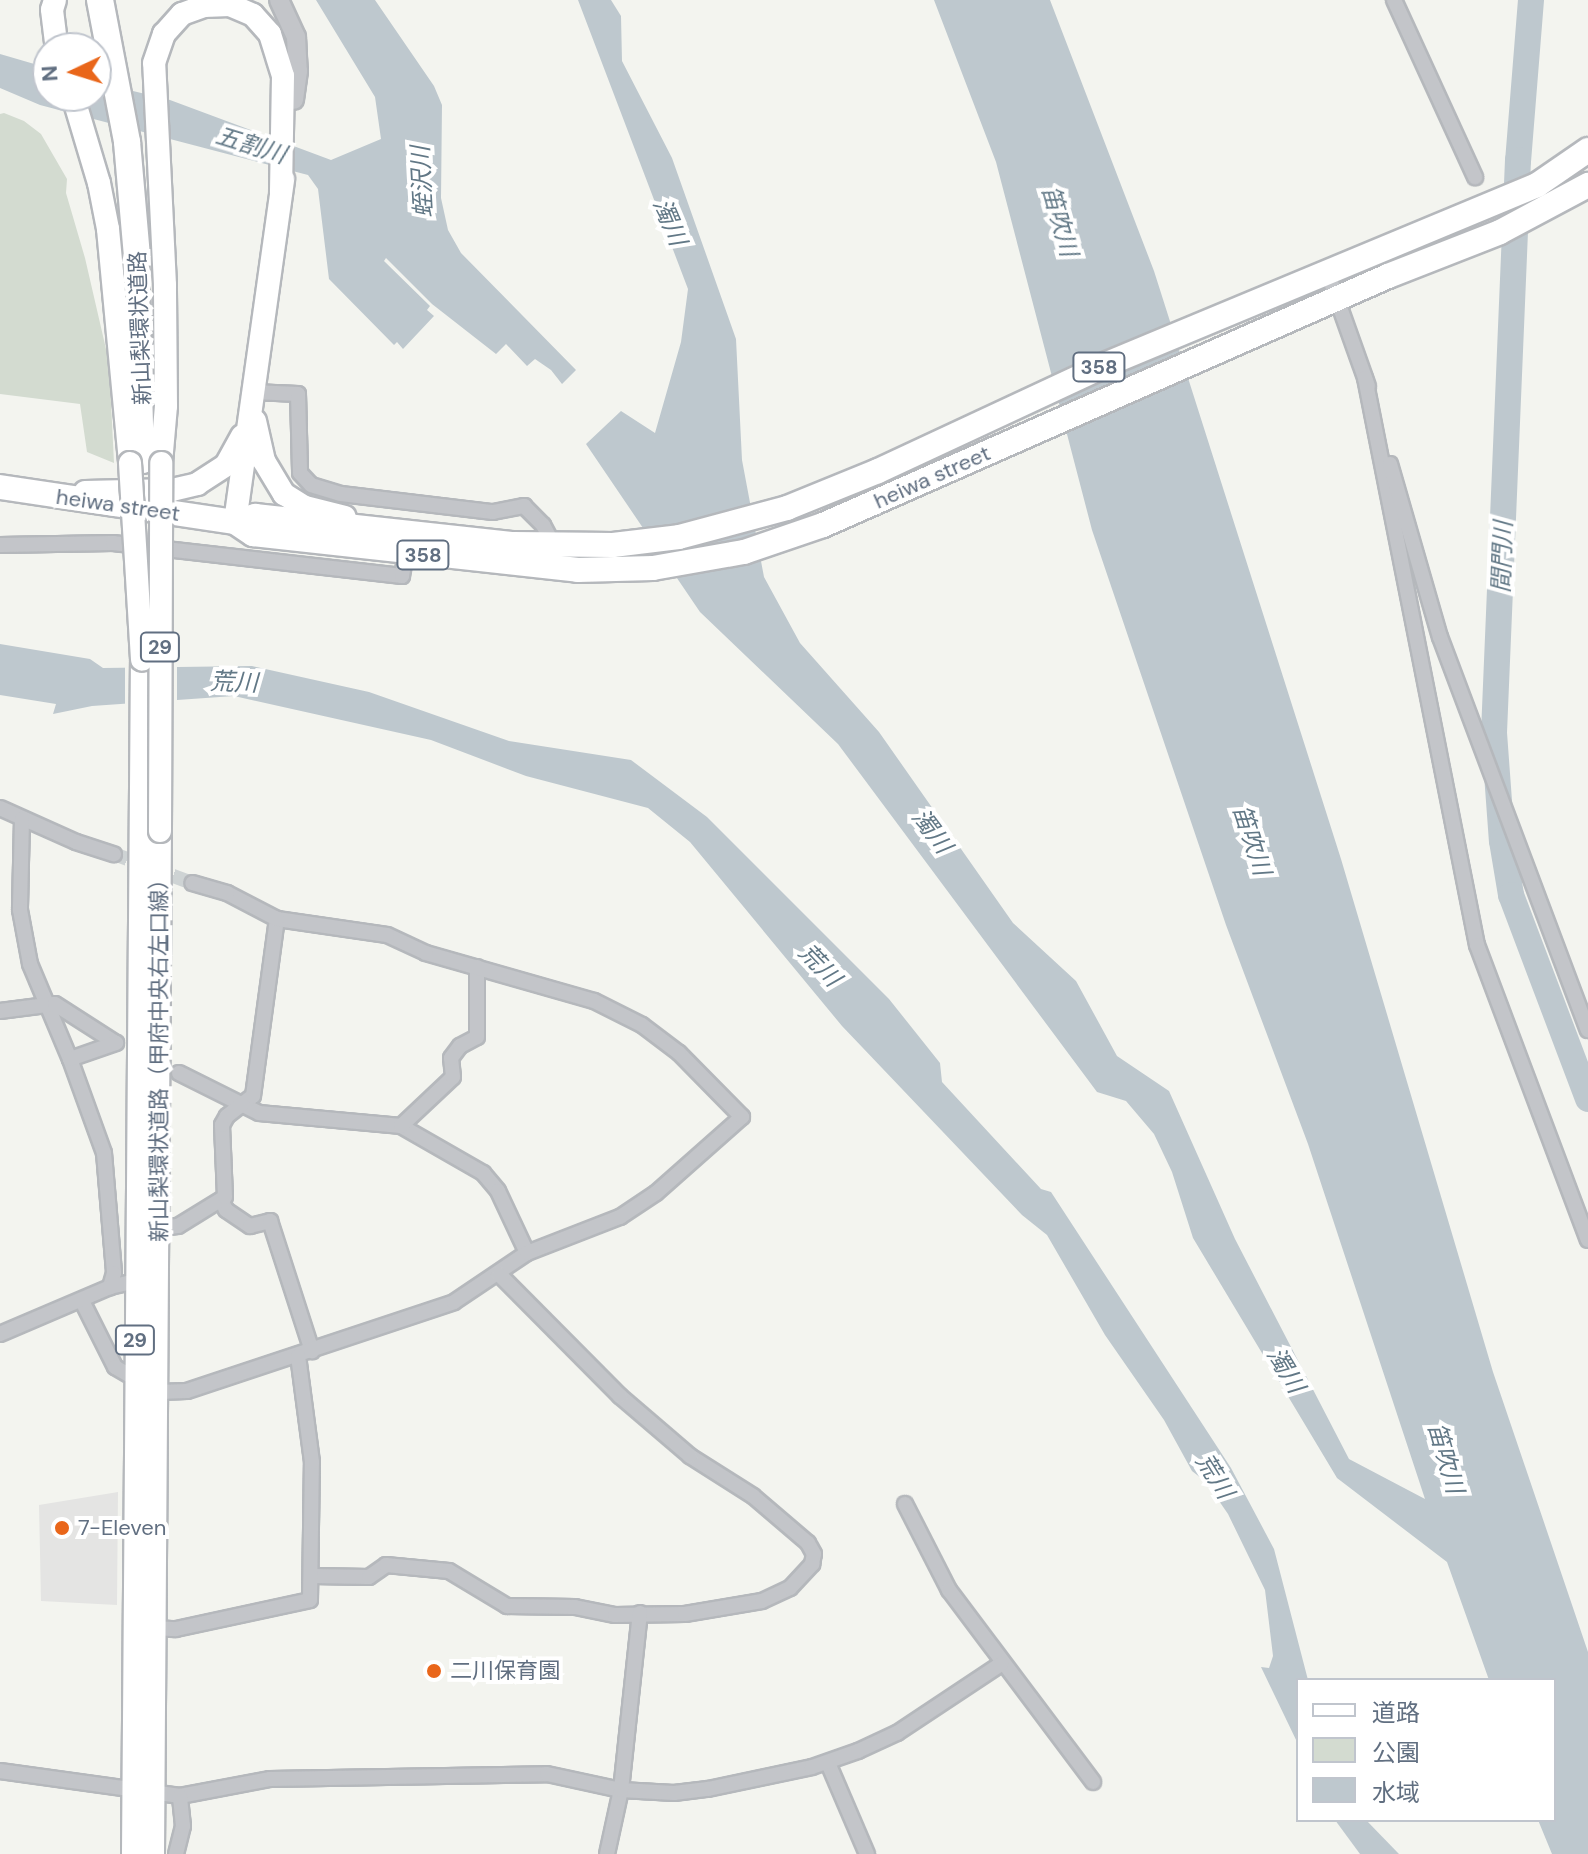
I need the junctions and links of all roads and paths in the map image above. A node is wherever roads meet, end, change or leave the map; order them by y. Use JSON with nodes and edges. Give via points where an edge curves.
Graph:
{"nodes":[{"id":1,"x":55,"y":0,"type":"edge"},
{"id":2,"x":100,"y":0,"type":"edge"},
{"id":3,"x":117,"y":0,"type":"edge"},
{"id":4,"x":279,"y":0,"type":"edge"},
{"id":5,"x":1394,"y":0,"type":"edge"},
{"id":6,"x":56,"y":32,"type":"edge"},
{"id":7,"x":134,"y":76,"type":"junction"},
{"id":8,"x":294,"y":100,"type":"joint"},
{"id":9,"x":78,"y":112,"type":"edge"},
{"id":10,"x":287,"y":129,"type":"junction"},
{"id":11,"x":143,"y":145,"type":"junction"},
{"id":12,"x":1588,"y":150,"type":"edge"},
{"id":13,"x":1475,"y":177,"type":"dead end"},
{"id":14,"x":1588,"y":185,"type":"edge"},
{"id":15,"x":1588,"y":199,"type":"edge"},
{"id":16,"x":1541,"y":212,"type":"junction"},
{"id":17,"x":146,"y":256,"type":"joint"},
{"id":18,"x":1319,"y":274,"type":"junction"},
{"id":19,"x":1329,"y":302,"type":"junction"},
{"id":20,"x":1365,"y":378,"type":"junction"},
{"id":21,"x":253,"y":392,"type":"junction"},
{"id":22,"x":145,"y":463,"type":"junction"},
{"id":23,"x":2,"y":487,"type":"edge"},
{"id":24,"x":42,"y":494,"type":"junction"},
{"id":25,"x":235,"y":522,"type":"junction"},
{"id":26,"x":468,"y":540,"type":"junction"},
{"id":27,"x":0,"y":545,"type":"edge"},
{"id":28,"x":554,"y":546,"type":"junction"},
{"id":29,"x":406,"y":554,"type":"junction"},
{"id":30,"x":0,"y":808,"type":"edge"},
{"id":31,"x":22,"y":819,"type":"junction"},
{"id":32,"x":150,"y":828,"type":"junction"},
{"id":33,"x":114,"y":854,"type":"tunnel mouth"},
{"id":34,"x":192,"y":883,"type":"tunnel mouth"},
{"id":35,"x":277,"y":919,"type":"junction"},
{"id":36,"x":477,"y":967,"type":"junction"},
{"id":37,"x":45,"y":1005,"type":"junction"},
{"id":38,"x":0,"y":1011,"type":"edge"},
{"id":39,"x":1588,"y":1030,"type":"edge"},
{"id":40,"x":70,"y":1059,"type":"junction"},
{"id":41,"x":179,"y":1073,"type":"dead end"},
{"id":42,"x":243,"y":1106,"type":"junction"},
{"id":43,"x":401,"y":1126,"type":"junction"},
{"id":44,"x":221,"y":1200,"type":"junction"},
{"id":45,"x":159,"y":1228,"type":"junction"},
{"id":46,"x":1588,"y":1240,"type":"edge"},
{"id":47,"x":527,"y":1253,"type":"junction"},
{"id":48,"x":499,"y":1274,"type":"junction"},
{"id":49,"x":136,"y":1281,"type":"junction"},
{"id":50,"x":110,"y":1287,"type":"junction"},
{"id":51,"x":82,"y":1301,"type":"junction"},
{"id":52,"x":0,"y":1334,"type":"edge"},
{"id":53,"x":305,"y":1353,"type":"junction"},
{"id":54,"x":135,"y":1381,"type":"junction"},
{"id":55,"x":158,"y":1392,"type":"junction"},
{"id":56,"x":905,"y":1504,"type":"dead end"},
{"id":57,"x":313,"y":1576,"type":"junction"},
{"id":58,"x":640,"y":1613,"type":"junction"},
{"id":59,"x":154,"y":1628,"type":"junction"},
{"id":60,"x":1001,"y":1664,"type":"junction"},
{"id":61,"x":828,"y":1763,"type":"junction"},
{"id":62,"x":0,"y":1771,"type":"edge"},
{"id":63,"x":1093,"y":1782,"type":"dead end"},
{"id":64,"x":621,"y":1790,"type":"junction"},
{"id":65,"x":144,"y":1792,"type":"junction"},
{"id":66,"x":180,"y":1796,"type":"junction"},
{"id":67,"x":133,"y":1854,"type":"edge"},
{"id":68,"x":153,"y":1854,"type":"edge"},
{"id":69,"x":176,"y":1854,"type":"edge"},
{"id":70,"x":607,"y":1854,"type":"edge"},
{"id":71,"x":867,"y":1854,"type":"edge"}],
"edges":[{"from":1,"to":6,"type":"main road"},
{"from":2,"to":7,"type":"highway"},
{"from":3,"to":7,"type":"highway"},
{"from":4,"to":8,"type":"street","via":[[296,37]]},
{"from":5,"to":13,"type":"street"},
{"from":7,"to":10,"type":"main road","via":[[182,14],[204,6],[242,9],[262,24],[276,47]]},
{"from":7,"to":11,"type":"highway"},
{"from":8,"to":10,"type":"main road"},
{"from":9,"to":22,"type":"main road","via":[[99,183]]},
{"from":10,"to":21,"type":"main road"},
{"from":11,"to":17,"type":"highway","name":"新山梨環状道路"},
{"from":11,"to":22,"type":"main road","number":"29","via":[[166,325]]},
{"from":12,"to":18,"type":"highway","name":"heiwa street","number":"358","via":[[1537,185]]},
{"from":14,"to":16,"type":"highway","name":"heiwa street","number":"358"},
{"from":15,"to":16,"type":"highway"},
{"from":16,"to":19,"type":"highway","name":"heiwa street","number":"358"},
{"from":17,"to":22,"type":"main road","name":"新山梨環状道路（甲府中央右左口線）","number":"29"},
{"from":18,"to":19,"type":"street"},
{"from":18,"to":28,"type":"highway","name":"heiwa street","number":"358","via":[[1107,364],[885,468],[748,521],[679,537]]},
{"from":19,"to":20,"type":"street"},
{"from":19,"to":29,"type":"highway","name":"heiwa street","number":"358","via":[[823,525],[744,552],[684,565],[614,571]]},
{"from":20,"to":39,"type":"street","via":[[1440,637]]},
{"from":20,"to":46,"type":"street","via":[[1477,945]]},
{"from":21,"to":24,"type":"main road","via":[[240,442],[226,465],[207,480],[172,490]]},
{"from":21,"to":25,"type":"main road"},
{"from":21,"to":26,"type":"main road","via":[[264,461],[276,484],[294,501],[340,517]]},
{"from":21,"to":28,"type":"street","via":[[298,394],[300,473],[311,485],[341,494],[493,512],[524,506]]},
{"from":22,"to":32,"type":"main road","name":"新山梨環状道路（甲府中央右左口線）","number":"29","bridge":true},
{"from":22,"to":32,"type":"main road","name":"新山梨環状道路（甲府中央右左口線）","number":"29","bridge":true,"via":[[142,660]]},
{"from":23,"to":24,"type":"highway","name":"heiwa street","number":"358"},
{"from":24,"to":25,"type":"highway","name":"heiwa street","number":"358"},
{"from":25,"to":26,"type":"highway","name":"heiwa street","number":"358","via":[[255,516]]},
{"from":25,"to":29,"type":"highway","name":"heiwa street","number":"358","via":[[253,534]]},
{"from":26,"to":28,"type":"highway","name":"heiwa street","number":"358"},
{"from":27,"to":29,"type":"street","via":[[113,543],[402,576]]},
{"from":30,"to":31,"type":"street"},
{"from":31,"to":33,"type":"street"},
{"from":31,"to":37,"type":"street","via":[[20,910],[30,964]]},
{"from":32,"to":45,"type":"main road","name":"新山梨環状道路（甲府中央右左口線）","number":"29"},
{"from":32,"to":49,"type":"main road","name":"新山梨環状道路（甲府中央右左口線）","number":"29"},
{"from":34,"to":35,"type":"street","via":[[227,893]]},
{"from":35,"to":36,"type":"street","via":[[387,935]]},
{"from":35,"to":42,"type":"street","via":[[256,1084]]},
{"from":36,"to":43,"type":"street","via":[[477,1037],[451,1058],[453,1077]]},
{"from":36,"to":47,"type":"street","via":[[594,1001],[642,1025],[679,1053],[742,1117],[656,1193],[620,1217]]},
{"from":37,"to":38,"type":"street"},
{"from":37,"to":40,"type":"street"},
{"from":37,"to":40,"type":"street","via":[[55,1004],[116,1043]]},
{"from":40,"to":50,"type":"street","via":[[104,1153],[114,1273]]},
{"from":41,"to":42,"type":"street"},
{"from":42,"to":43,"type":"street","via":[[259,1113]]},
{"from":42,"to":44,"type":"street","via":[[222,1125]]},
{"from":43,"to":47,"type":"street","via":[[483,1173],[498,1191]]},
{"from":44,"to":45,"type":"street","via":[[178,1226]]},
{"from":44,"to":53,"type":"street","via":[[226,1210],[250,1226],[270,1221]]},
{"from":45,"to":55,"type":"main road","name":"新山梨環状道路（甲府中央右左口線）","number":"29"},
{"from":47,"to":48,"type":"street"},
{"from":48,"to":53,"type":"street","via":[[454,1302]]},
{"from":48,"to":58,"type":"street","via":[[620,1396],[690,1456],[753,1496],[814,1554],[790,1588],[762,1601],[685,1614]]},
{"from":49,"to":50,"type":"street"},
{"from":49,"to":54,"type":"main road","name":"新山梨環状道路（甲府中央右左口線）","number":"29"},
{"from":50,"to":51,"type":"street"},
{"from":51,"to":52,"type":"street"},
{"from":51,"to":54,"type":"street","via":[[115,1367]]},
{"from":53,"to":55,"type":"street","via":[[187,1391]]},
{"from":53,"to":57,"type":"street"},
{"from":54,"to":55,"type":"street"},
{"from":54,"to":65,"type":"main road","name":"新山梨環状道路（甲府中央右左口線）","number":"29"},
{"from":55,"to":59,"type":"main road","name":"新山梨環状道路（甲府中央右左口線）","number":"29"},
{"from":56,"to":60,"type":"street","via":[[949,1590]]},
{"from":57,"to":58,"type":"street","via":[[369,1577],[386,1565],[449,1571],[507,1606]]},
{"from":57,"to":59,"type":"street","via":[[310,1600],[301,1603],[176,1629]]},
{"from":58,"to":64,"type":"street"},
{"from":59,"to":65,"type":"main road","name":"新山梨環状道路（甲府中央右左口線）","number":"29"},
{"from":60,"to":61,"type":"street","via":[[897,1733]]},
{"from":60,"to":63,"type":"street"},
{"from":61,"to":64,"type":"street","via":[[708,1789]]},
{"from":61,"to":71,"type":"street"},
{"from":62,"to":65,"type":"street"},
{"from":64,"to":66,"type":"street","via":[[547,1774],[270,1779]]},
{"from":64,"to":70,"type":"street"},
{"from":65,"to":66,"type":"street"},
{"from":65,"to":67,"type":"main road","name":"新山梨環状道路（甲府中央右左口線）","number":"29"},
{"from":65,"to":68,"type":"main road","name":"新山梨環状道路（甲府中央右左口線）","number":"29"},
{"from":66,"to":69,"type":"street","via":[[183,1826]]}]}
